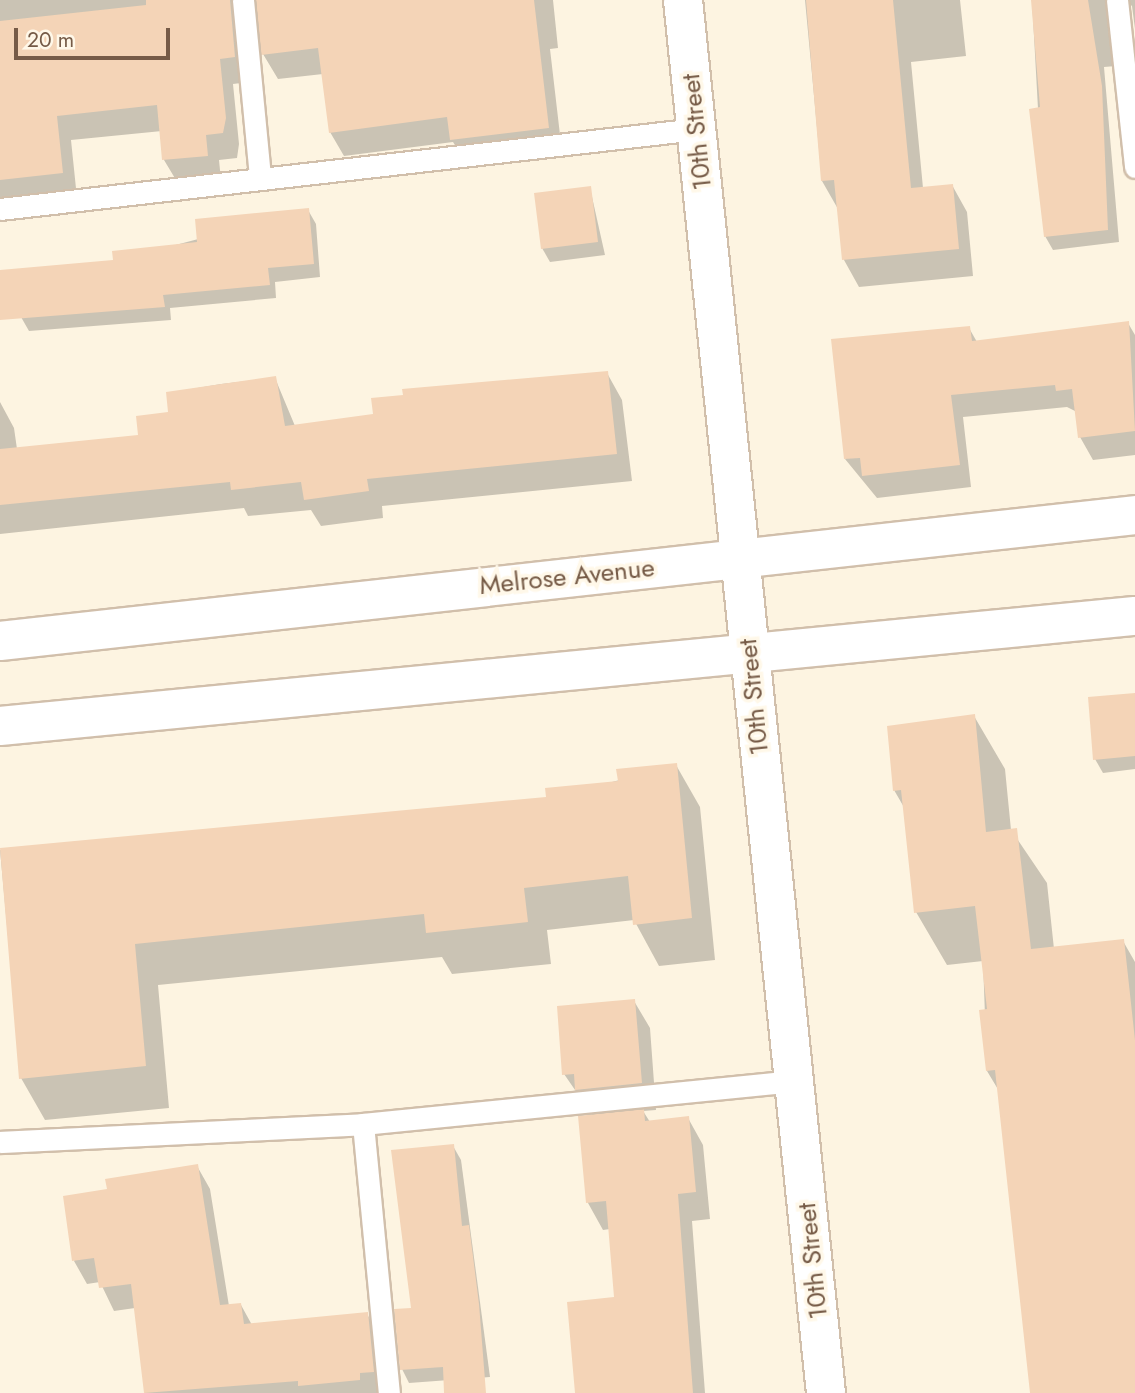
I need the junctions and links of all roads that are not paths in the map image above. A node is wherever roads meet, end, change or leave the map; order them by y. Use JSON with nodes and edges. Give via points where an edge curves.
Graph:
{"nodes":[{"id":1,"x":243,"y":0,"type":"edge"},
{"id":2,"x":683,"y":0,"type":"edge"},
{"id":3,"x":1117,"y":0,"type":"edge"},
{"id":4,"x":696,"y":130,"type":"junction"},
{"id":5,"x":1135,"y":167,"type":"edge"},
{"id":6,"x":260,"y":176,"type":"junction"},
{"id":7,"x":0,"y":209,"type":"edge"},
{"id":8,"x":1135,"y":515,"type":"edge"},
{"id":9,"x":740,"y":558,"type":"junction"},
{"id":10,"x":1135,"y":616,"type":"edge"},
{"id":11,"x":0,"y":641,"type":"edge"},
{"id":12,"x":750,"y":653,"type":"junction"},
{"id":13,"x":0,"y":726,"type":"edge"},
{"id":14,"x":794,"y":1081,"type":"junction"},
{"id":15,"x":363,"y":1124,"type":"junction"},
{"id":16,"x":0,"y":1142,"type":"edge"},
{"id":17,"x":389,"y":1393,"type":"edge"},
{"id":18,"x":826,"y":1393,"type":"edge"}],
"edges":[{"from":1,"to":6,"type":"lane"},
{"from":2,"to":4,"type":"street","name":"10th Street"},
{"from":3,"to":5,"type":"lane"},
{"from":4,"to":6,"type":"lane"},
{"from":4,"to":9,"type":"street","name":"10th Street"},
{"from":6,"to":7,"type":"lane"},
{"from":8,"to":9,"type":"street","name":"Melrose Avenue"},
{"from":9,"to":11,"type":"street","name":"Melrose Avenue"},
{"from":9,"to":12,"type":"street","name":"10th Street"},
{"from":10,"to":12,"type":"street"},
{"from":12,"to":13,"type":"street"},
{"from":12,"to":14,"type":"street","name":"10th Street"},
{"from":14,"to":15,"type":"lane"},
{"from":14,"to":18,"type":"street","name":"10th Street"},
{"from":15,"to":16,"type":"lane"},
{"from":15,"to":17,"type":"lane"}]}
